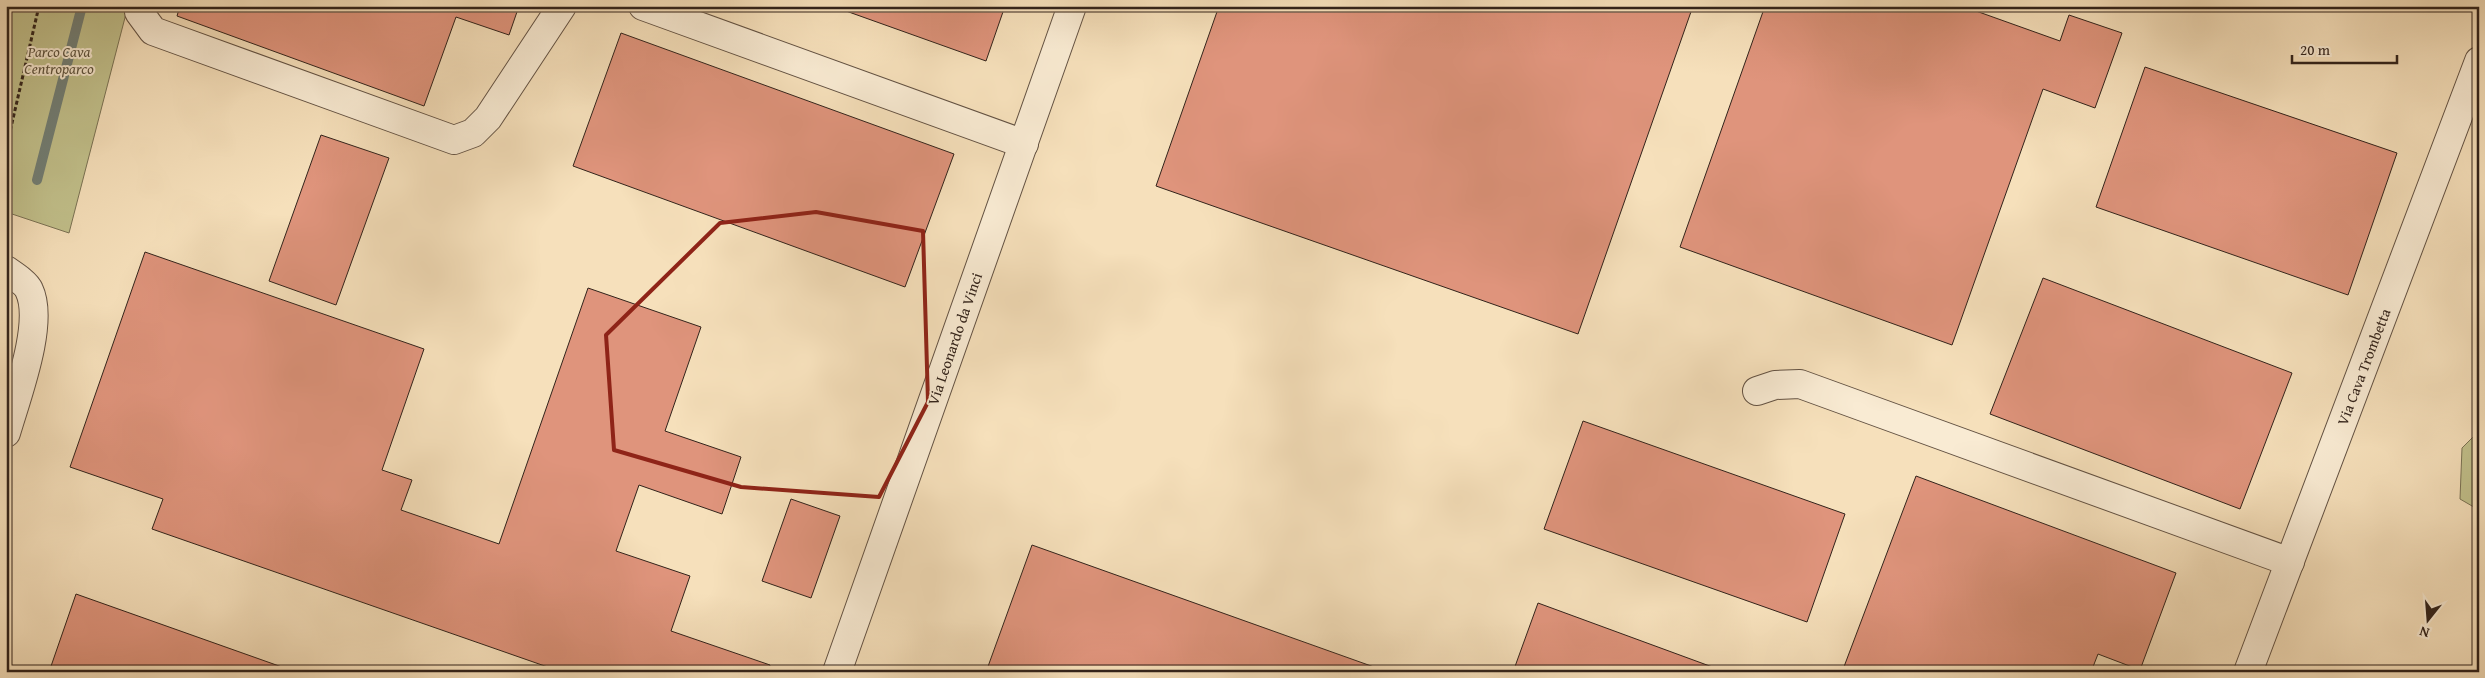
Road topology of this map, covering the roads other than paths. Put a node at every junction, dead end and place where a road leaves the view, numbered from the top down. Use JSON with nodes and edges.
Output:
{"nodes":[{"id":1,"x":141,"y":6,"type":"edge"},
{"id":2,"x":562,"y":6,"type":"edge"},
{"id":3,"x":643,"y":6,"type":"edge"},
{"id":4,"x":1072,"y":6,"type":"edge"},
{"id":5,"x":2479,"y":61,"type":"edge"},
{"id":6,"x":1024,"y":144,"type":"junction"},
{"id":7,"x":6,"y":270,"type":"edge"},
{"id":8,"x":1757,"y":391,"type":"dead end"},
{"id":9,"x":6,"y":433,"type":"edge"},
{"id":10,"x":2290,"y":562,"type":"junction"},
{"id":11,"x":837,"y":672,"type":"edge"},
{"id":12,"x":2248,"y":672,"type":"edge"}],
"edges":[{"from":1,"to":2,"type":"street"},
{"from":3,"to":6,"type":"street"},
{"from":4,"to":6,"type":"street","name":"Via Leonardo da Vinci"},
{"from":5,"to":10,"type":"street","name":"Via Cava Trombetta"},
{"from":6,"to":11,"type":"street","name":"Via Leonardo da Vinci"},
{"from":7,"to":9,"type":"street"},
{"from":8,"to":10,"type":"street"},
{"from":10,"to":12,"type":"street","name":"Via Cava Trombetta"}]}
